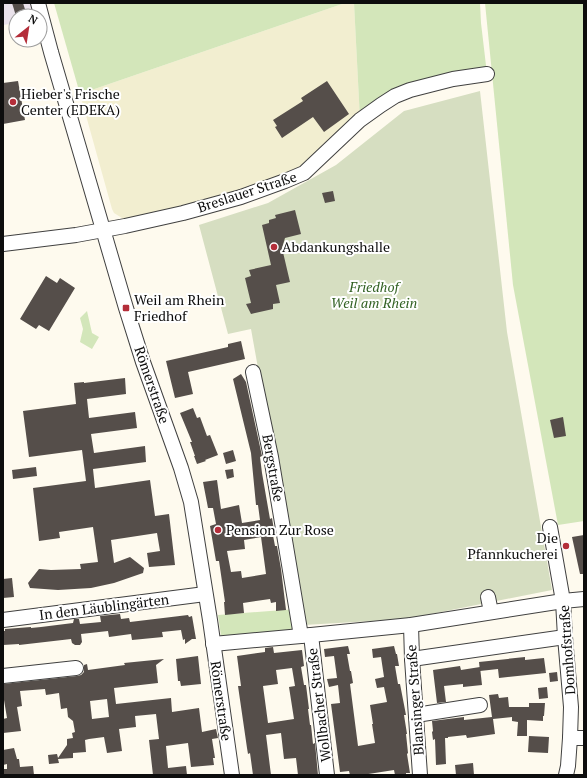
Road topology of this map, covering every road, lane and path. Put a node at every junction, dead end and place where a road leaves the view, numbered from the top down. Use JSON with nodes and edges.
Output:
{"nodes":[{"id":1,"x":38,"y":3,"type":"edge"},
{"id":2,"x":487,"y":74,"type":"dead end"},
{"id":3,"x":103,"y":230,"type":"junction"},
{"id":4,"x":3,"y":244,"type":"edge"},
{"id":5,"x":253,"y":372,"type":"dead end"},
{"id":6,"x":550,"y":527,"type":"dead end"},
{"id":7,"x":205,"y":594,"type":"junction"},
{"id":8,"x":488,"y":597,"type":"dead end"},
{"id":9,"x":584,"y":599,"type":"edge"},
{"id":10,"x":563,"y":601,"type":"junction"},
{"id":11,"x":492,"y":612,"type":"junction"},
{"id":12,"x":3,"y":620,"type":"edge"},
{"id":13,"x":410,"y":625,"type":"junction"},
{"id":14,"x":306,"y":636,"type":"junction"},
{"id":15,"x":565,"y":637,"type":"junction"},
{"id":16,"x":213,"y":644,"type":"junction"},
{"id":17,"x":412,"y":659,"type":"junction"},
{"id":18,"x":76,"y":668,"type":"dead end"},
{"id":19,"x":3,"y":676,"type":"edge"},
{"id":20,"x":480,"y":705,"type":"dead end"},
{"id":21,"x":416,"y":714,"type":"junction"},
{"id":22,"x":570,"y":738,"type":"junction"},
{"id":23,"x":584,"y":738,"type":"edge"},
{"id":24,"x":232,"y":775,"type":"edge"},
{"id":25,"x":327,"y":775,"type":"edge"},
{"id":26,"x":420,"y":775,"type":"edge"},
{"id":27,"x":566,"y":775,"type":"edge"}],
"edges":[{"from":1,"to":3,"type":"street","name":"Römerstraße"},
{"from":2,"to":3,"type":"street","name":"Breslauer Straße"},
{"from":3,"to":4,"type":"street","name":"Breslauer Straße"},
{"from":3,"to":7,"type":"street","name":"Römerstraße"},
{"from":5,"to":14,"type":"street","name":"Bergstraße"},
{"from":6,"to":10,"type":"street","name":"Domhofstraße"},
{"from":7,"to":12,"type":"street","name":"In den Läublingärten"},
{"from":7,"to":16,"type":"street","name":"Römerstraße"},
{"from":8,"to":11,"type":"street"},
{"from":9,"to":10,"type":"street"},
{"from":10,"to":11,"type":"street"},
{"from":10,"to":15,"type":"street","name":"Domhofstraße"},
{"from":11,"to":13,"type":"street"},
{"from":13,"to":14,"type":"street"},
{"from":13,"to":17,"type":"street","name":"Blansinger Straße"},
{"from":14,"to":16,"type":"street"},
{"from":14,"to":25,"type":"street","name":"Wollbacher Straße"},
{"from":15,"to":17,"type":"street"},
{"from":15,"to":22,"type":"street","name":"Domhofstraße"},
{"from":16,"to":24,"type":"street","name":"Römerstraße"},
{"from":17,"to":21,"type":"street","name":"Blansinger Straße"},
{"from":18,"to":19,"type":"street"},
{"from":20,"to":21,"type":"street"},
{"from":21,"to":26,"type":"street","name":"Blansinger Straße"},
{"from":22,"to":23,"type":"street"},
{"from":22,"to":27,"type":"street","name":"Domhofstraße"}]}
